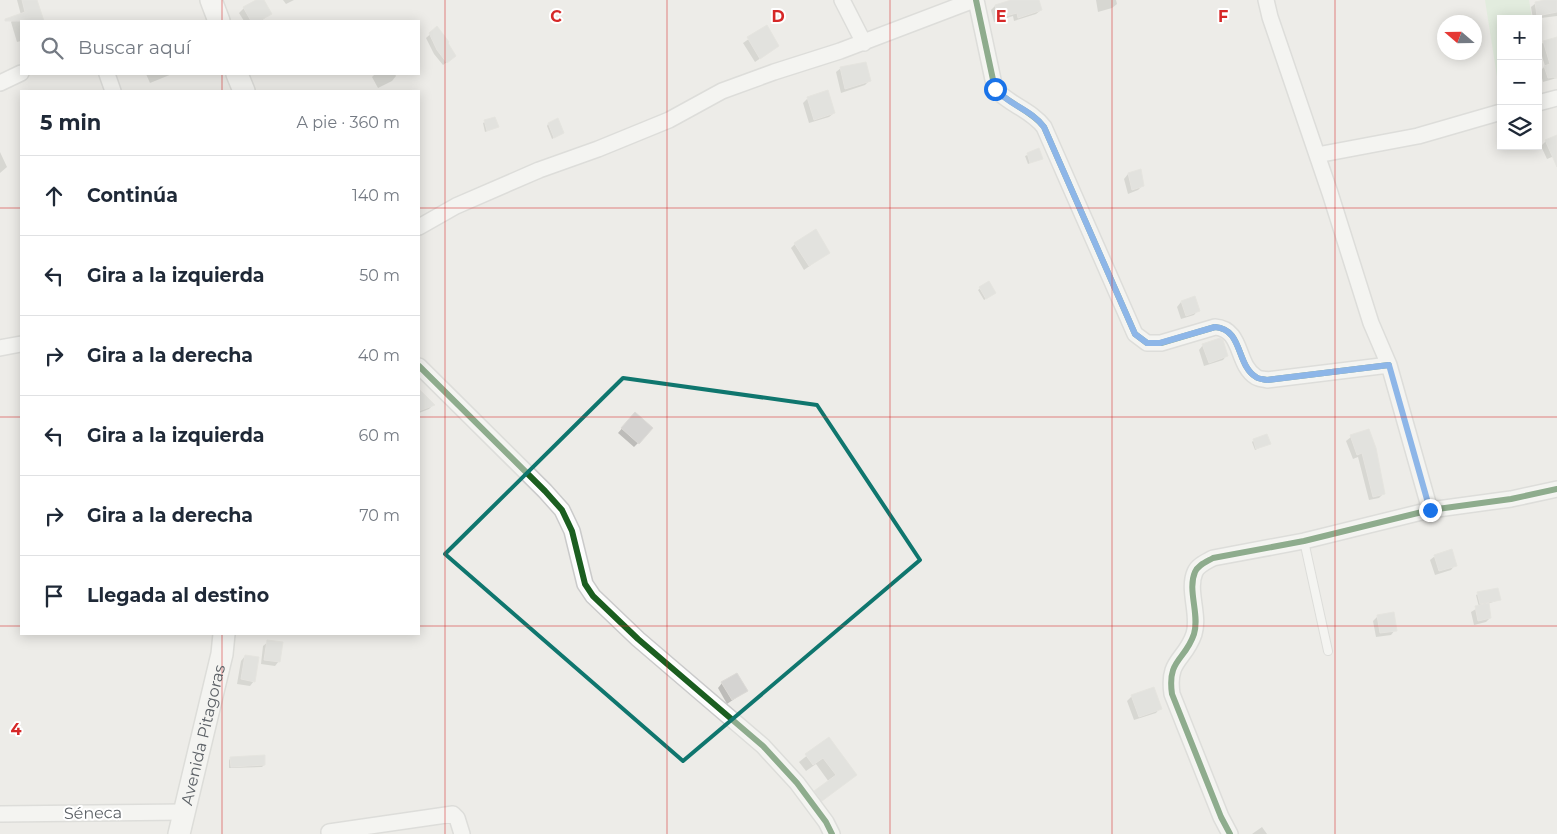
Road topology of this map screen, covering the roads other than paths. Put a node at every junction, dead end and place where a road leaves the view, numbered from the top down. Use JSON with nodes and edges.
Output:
{"nodes":[{"id":1,"x":211,"y":0,"type":"edge"},
{"id":2,"x":842,"y":0,"type":"edge"},
{"id":3,"x":975,"y":0,"type":"edge"},
{"id":4,"x":1266,"y":0,"type":"edge"},
{"id":5,"x":219,"y":20,"type":"edge"},
{"id":6,"x":864,"y":42,"type":"junction"},
{"id":7,"x":20,"y":73,"type":"edge"},
{"id":8,"x":108,"y":75,"type":"edge"},
{"id":9,"x":238,"y":75,"type":"edge"},
{"id":10,"x":0,"y":83,"type":"edge"},
{"id":11,"x":113,"y":90,"type":"edge"},
{"id":12,"x":244,"y":90,"type":"edge"},
{"id":13,"x":1557,"y":98,"type":"edge"},
{"id":14,"x":1542,"y":101,"type":"edge"},
{"id":15,"x":1497,"y":113,"type":"edge"},
{"id":16,"x":1317,"y":155,"type":"junction"},
{"id":17,"x":420,"y":226,"type":"edge"},
{"id":18,"x":20,"y":344,"type":"edge"},
{"id":19,"x":0,"y":348,"type":"edge"},
{"id":20,"x":1389,"y":365,"type":"junction"},
{"id":21,"x":420,"y":367,"type":"edge"},
{"id":22,"x":1557,"y":489,"type":"edge"},
{"id":23,"x":1430,"y":510,"type":"junction"},
{"id":24,"x":1304,"y":541,"type":"junction"},
{"id":25,"x":224,"y":635,"type":"edge"},
{"id":26,"x":1328,"y":651,"type":"dead end"},
{"id":27,"x":185,"y":812,"type":"junction"},
{"id":28,"x":0,"y":814,"type":"edge"},
{"id":29,"x":329,"y":832,"type":"dead end"},
{"id":30,"x":179,"y":834,"type":"edge"},
{"id":31,"x":462,"y":834,"type":"edge"},
{"id":32,"x":832,"y":834,"type":"edge"},
{"id":33,"x":1230,"y":834,"type":"edge"}],
"edges":[{"from":1,"to":5,"type":"main road"},
{"from":2,"to":6,"type":"street"},
{"from":3,"to":6,"type":"street"},
{"from":3,"to":20,"type":"street"},
{"from":4,"to":16,"type":"street"},
{"from":6,"to":17,"type":"street"},
{"from":7,"to":10,"type":"street"},
{"from":8,"to":11,"type":"street"},
{"from":9,"to":12,"type":"main road"},
{"from":13,"to":14,"type":"street"},
{"from":15,"to":16,"type":"street"},
{"from":16,"to":20,"type":"street"},
{"from":18,"to":19,"type":"street"},
{"from":20,"to":23,"type":"street"},
{"from":21,"to":32,"type":"street"},
{"from":22,"to":23,"type":"street"},
{"from":23,"to":24,"type":"street"},
{"from":24,"to":26,"type":"lane"},
{"from":24,"to":33,"type":"street"},
{"from":25,"to":27,"type":"main road","name":"Avenida Pitagoras"},
{"from":27,"to":28,"type":"street","name":"Séneca"},
{"from":27,"to":30,"type":"main road","name":"Avenida Pitagoras"},
{"from":29,"to":31,"type":"street"}]}
